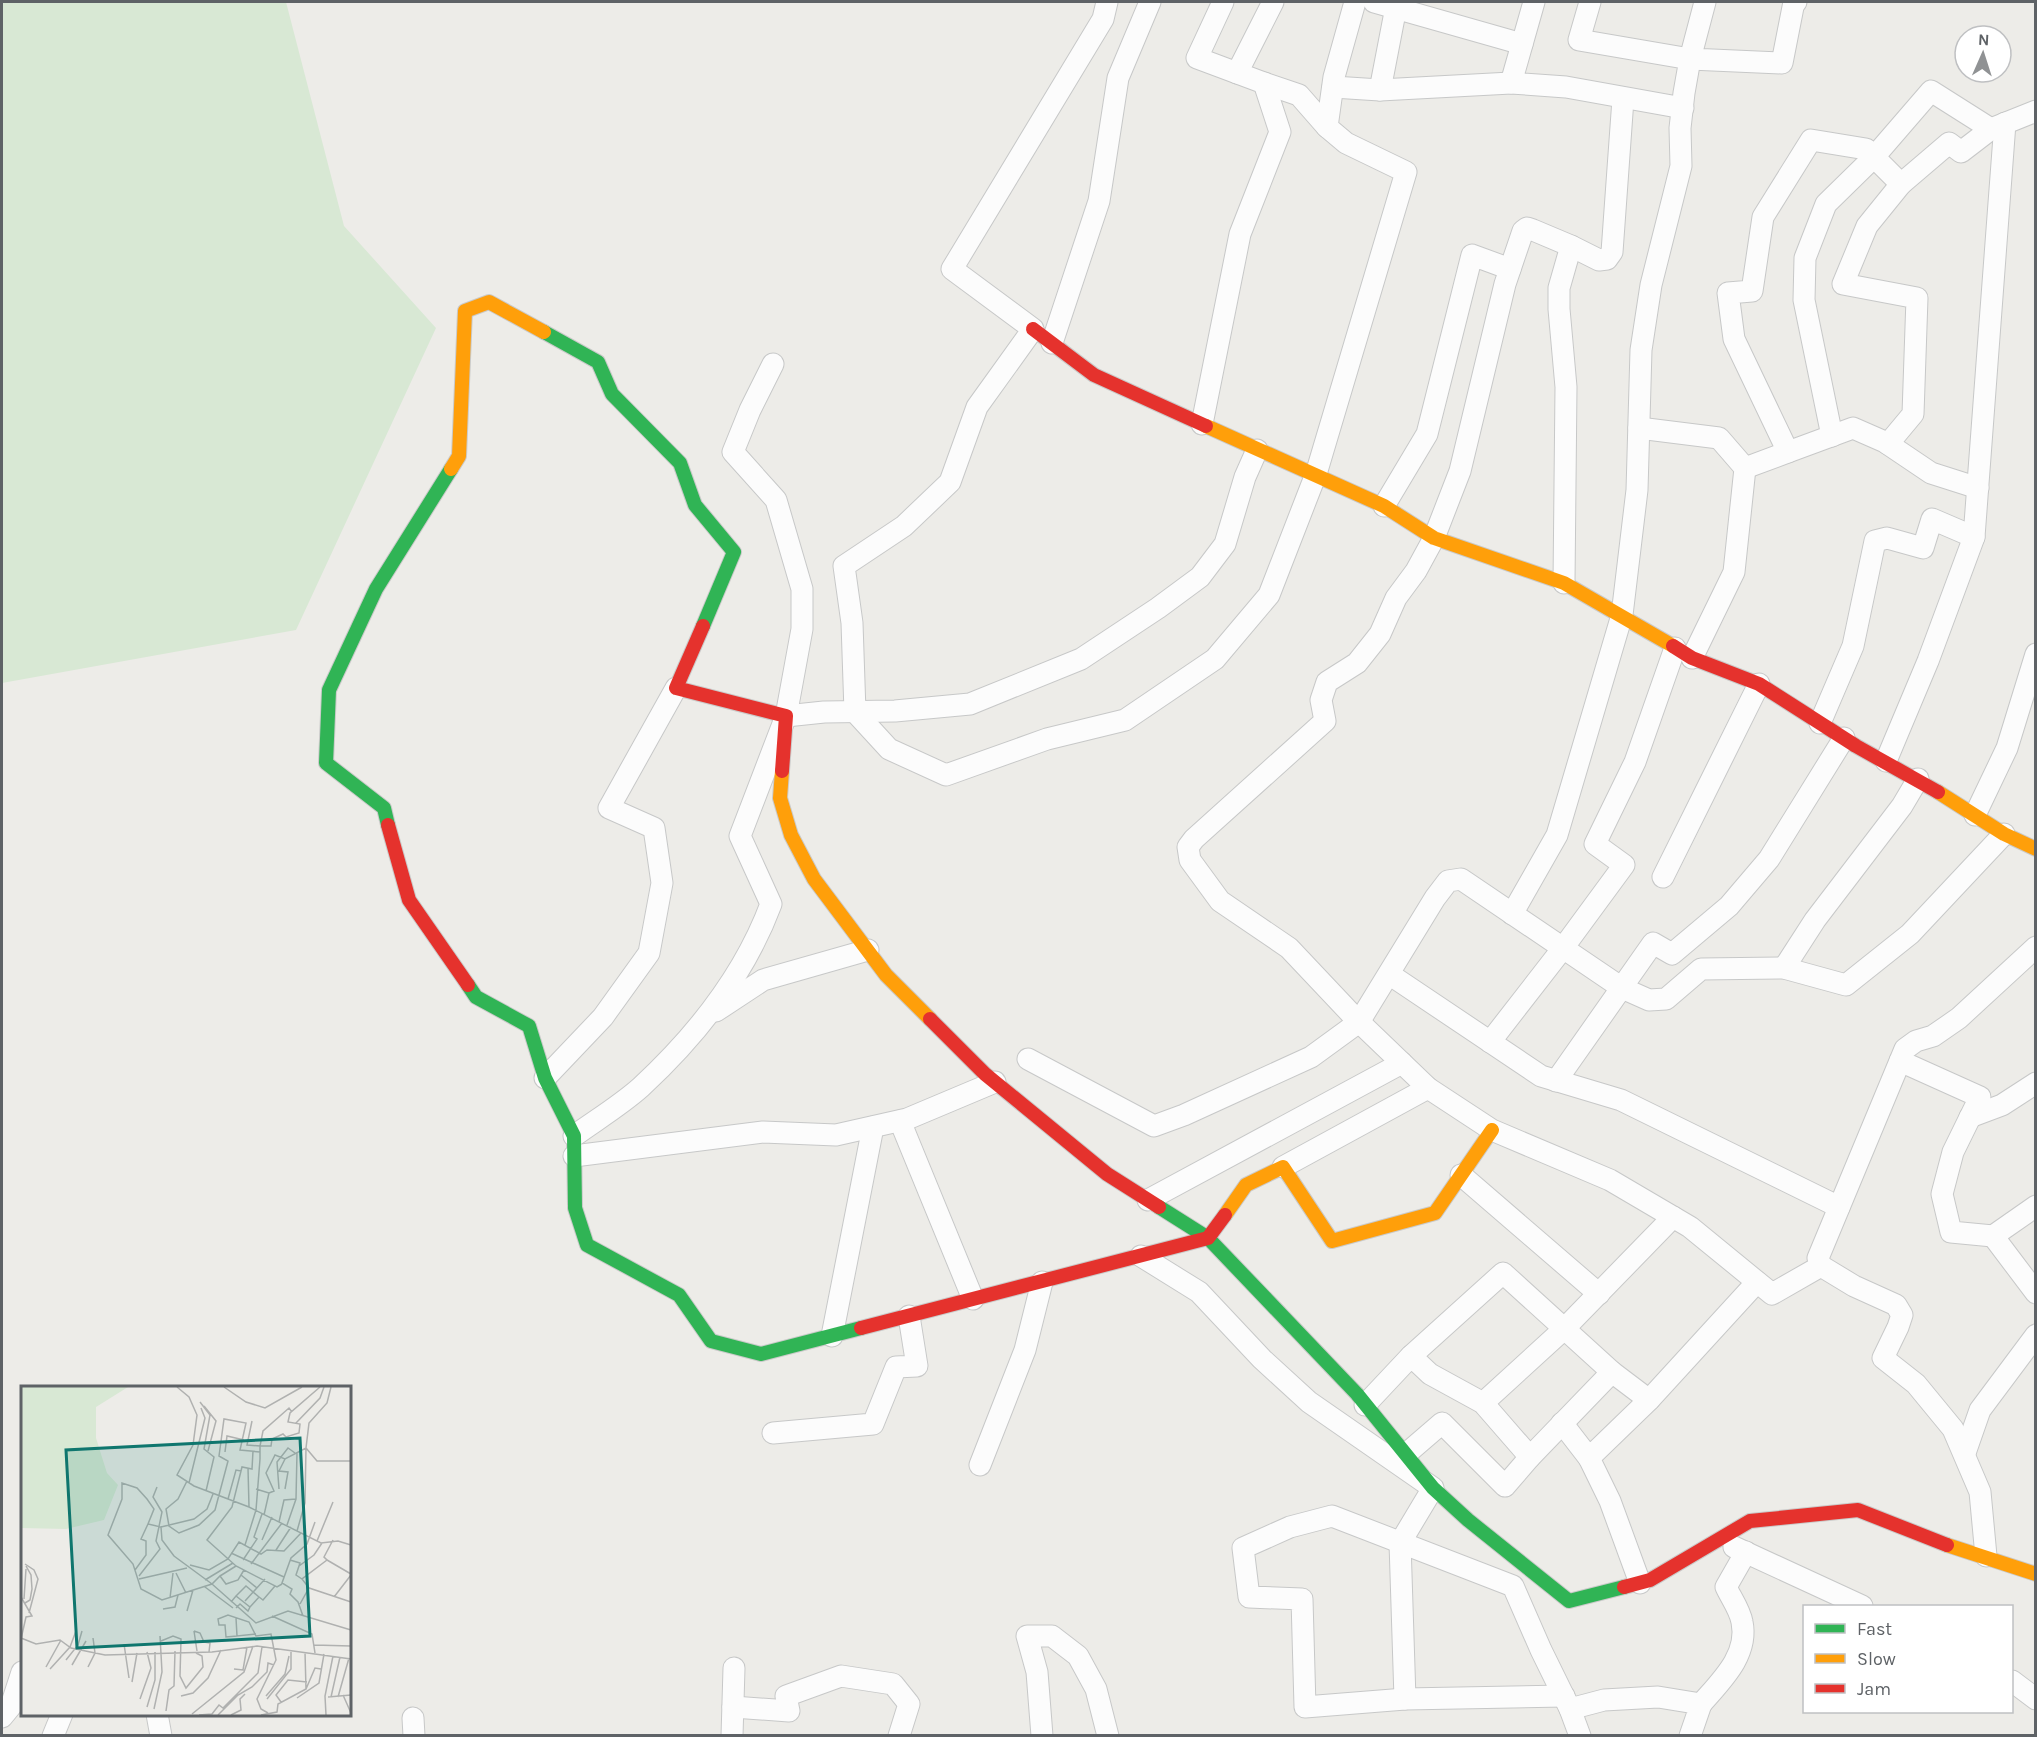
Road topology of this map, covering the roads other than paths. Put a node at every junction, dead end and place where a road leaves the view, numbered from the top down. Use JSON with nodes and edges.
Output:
{"nodes":[{"id":1,"x":1107,"y":2,"type":"edge"},
{"id":2,"x":1150,"y":2,"type":"edge"},
{"id":3,"x":1223,"y":2,"type":"edge"},
{"id":4,"x":1273,"y":2,"type":"edge"},
{"id":5,"x":1355,"y":2,"type":"edge"},
{"id":6,"x":1374,"y":2,"type":"edge"},
{"id":7,"x":1534,"y":2,"type":"edge"},
{"id":8,"x":1590,"y":2,"type":"edge"},
{"id":9,"x":1705,"y":2,"type":"edge"},
{"id":10,"x":1796,"y":2,"type":"edge"},
{"id":11,"x":1396,"y":5,"type":"edge"},
{"id":12,"x":1522,"y":44,"type":"junction"},
{"id":13,"x":1690,"y":59,"type":"junction"},
{"id":14,"x":1237,"y":73,"type":"junction"},
{"id":15,"x":1264,"y":83,"type":"junction"},
{"id":16,"x":1511,"y":83,"type":"junction"},
{"id":17,"x":1333,"y":87,"type":"junction"},
{"id":18,"x":1380,"y":90,"type":"junction"},
{"id":19,"x":1623,"y":99,"type":"junction"},
{"id":20,"x":1683,"y":108,"type":"junction"},
{"id":21,"x":2036,"y":111,"type":"edge"},
{"id":22,"x":1998,"y":126,"type":"junction"},
{"id":23,"x":1327,"y":127,"type":"junction"},
{"id":24,"x":1874,"y":157,"type":"junction"},
{"id":25,"x":1901,"y":184,"type":"junction"},
{"id":26,"x":1571,"y":246,"type":"junction"},
{"id":27,"x":1510,"y":269,"type":"junction"},
{"id":28,"x":1034,"y":329,"type":"junction"},
{"id":29,"x":1052,"y":343,"type":"junction"},
{"id":30,"x":773,"y":364,"type":"dead end"},
{"id":31,"x":1202,"y":424,"type":"junction"},
{"id":32,"x":1639,"y":428,"type":"junction"},
{"id":33,"x":1832,"y":436,"type":"junction"},
{"id":34,"x":1888,"y":444,"type":"junction"},
{"id":35,"x":1257,"y":450,"type":"junction"},
{"id":36,"x":1788,"y":453,"type":"junction"},
{"id":37,"x":1745,"y":468,"type":"junction"},
{"id":38,"x":1316,"y":474,"type":"junction"},
{"id":39,"x":1978,"y":488,"type":"junction"},
{"id":40,"x":1384,"y":506,"type":"junction"},
{"id":41,"x":1974,"y":537,"type":"junction"},
{"id":42,"x":1434,"y":538,"type":"junction"},
{"id":43,"x":1564,"y":583,"type":"junction"},
{"id":44,"x":1623,"y":615,"type":"junction"},
{"id":45,"x":1684,"y":653,"type":"junction"},
{"id":46,"x":2036,"y":654,"type":"edge"},
{"id":47,"x":1760,"y":684,"type":"junction"},
{"id":48,"x":676,"y":687,"type":"junction"},
{"id":49,"x":855,"y":712,"type":"junction"},
{"id":50,"x":786,"y":716,"type":"junction"},
{"id":51,"x":1820,"y":723,"type":"junction"},
{"id":52,"x":1844,"y":738,"type":"junction"},
{"id":53,"x":1886,"y":761,"type":"junction"},
{"id":54,"x":1918,"y":779,"type":"junction"},
{"id":55,"x":1975,"y":815,"type":"junction"},
{"id":56,"x":2004,"y":834,"type":"junction"},
{"id":57,"x":2036,"y":849,"type":"edge"},
{"id":58,"x":1663,"y":877,"type":"dead end"},
{"id":59,"x":1512,"y":914,"type":"junction"},
{"id":60,"x":2036,"y":947,"type":"edge"},
{"id":61,"x":1563,"y":948,"type":"junction"},
{"id":62,"x":868,"y":950,"type":"junction"},
{"id":63,"x":1784,"y":968,"type":"junction"},
{"id":64,"x":1389,"y":974,"type":"junction"},
{"id":65,"x":1622,"y":988,"type":"junction"},
{"id":66,"x":710,"y":1014,"type":"junction"},
{"id":67,"x":1359,"y":1022,"type":"junction"},
{"id":68,"x":1490,"y":1042,"type":"junction"},
{"id":69,"x":1028,"y":1059,"type":"dead end"},
{"id":70,"x":1900,"y":1061,"type":"junction"},
{"id":71,"x":1402,"y":1063,"type":"junction"},
{"id":72,"x":545,"y":1078,"type":"junction"},
{"id":73,"x":1556,"y":1081,"type":"junction"},
{"id":74,"x":994,"y":1082,"type":"junction"},
{"id":75,"x":2036,"y":1083,"type":"edge"},
{"id":76,"x":1428,"y":1088,"type":"junction"},
{"id":77,"x":1970,"y":1117,"type":"junction"},
{"id":78,"x":900,"y":1121,"type":"junction"},
{"id":79,"x":873,"y":1127,"type":"junction"},
{"id":80,"x":1492,"y":1130,"type":"junction"},
{"id":81,"x":574,"y":1146,"type":"junction"},
{"id":82,"x":1283,"y":1167,"type":"junction"},
{"id":83,"x":1461,"y":1174,"type":"junction"},
{"id":84,"x":1148,"y":1200,"type":"junction"},
{"id":85,"x":2036,"y":1206,"type":"edge"},
{"id":86,"x":1839,"y":1207,"type":"junction"},
{"id":87,"x":1673,"y":1217,"type":"junction"},
{"id":88,"x":1993,"y":1236,"type":"junction"},
{"id":89,"x":1208,"y":1238,"type":"junction"},
{"id":90,"x":1141,"y":1256,"type":"junction"},
{"id":91,"x":1821,"y":1266,"type":"junction"},
{"id":92,"x":1042,"y":1281,"type":"junction"},
{"id":93,"x":1757,"y":1282,"type":"junction"},
{"id":94,"x":2036,"y":1293,"type":"edge"},
{"id":95,"x":1599,"y":1294,"type":"junction"},
{"id":96,"x":973,"y":1299,"type":"junction"},
{"id":97,"x":909,"y":1316,"type":"junction"},
{"id":98,"x":1564,"y":1329,"type":"junction"},
{"id":99,"x":2036,"y":1335,"type":"edge"},
{"id":100,"x":832,"y":1336,"type":"junction"},
{"id":101,"x":1411,"y":1356,"type":"junction"},
{"id":102,"x":1612,"y":1371,"type":"junction"},
{"id":103,"x":1649,"y":1400,"type":"junction"},
{"id":104,"x":1483,"y":1403,"type":"junction"},
{"id":105,"x":1365,"y":1405,"type":"junction"},
{"id":106,"x":1562,"y":1423,"type":"junction"},
{"id":107,"x":772,"y":1433,"type":"dead end"},
{"id":108,"x":1965,"y":1453,"type":"junction"},
{"id":109,"x":1406,"y":1454,"type":"junction"},
{"id":110,"x":1530,"y":1457,"type":"junction"},
{"id":111,"x":1589,"y":1458,"type":"junction"},
{"id":112,"x":980,"y":1465,"type":"dead end"},
{"id":113,"x":1433,"y":1488,"type":"junction"},
{"id":114,"x":1716,"y":1541,"type":"junction"},
{"id":115,"x":1400,"y":1543,"type":"junction"},
{"id":116,"x":1746,"y":1552,"type":"junction"},
{"id":117,"x":1986,"y":1556,"type":"junction"},
{"id":118,"x":2036,"y":1574,"type":"edge"},
{"id":119,"x":1640,"y":1583,"type":"junction"},
{"id":120,"x":1860,"y":1605,"type":"edge"},
{"id":121,"x":734,"y":1668,"type":"dead end"},
{"id":122,"x":21,"y":1675,"type":"edge"},
{"id":123,"x":2013,"y":1682,"type":"edge"},
{"id":124,"x":2036,"y":1699,"type":"edge"},
{"id":125,"x":1405,"y":1700,"type":"junction"},
{"id":126,"x":1567,"y":1702,"type":"junction"},
{"id":127,"x":1701,"y":1704,"type":"junction"},
{"id":128,"x":733,"y":1707,"type":"junction"},
{"id":129,"x":61,"y":1716,"type":"edge"},
{"id":130,"x":157,"y":1716,"type":"edge"},
{"id":131,"x":2,"y":1718,"type":"edge"},
{"id":132,"x":53,"y":1736,"type":"edge"},
{"id":133,"x":161,"y":1736,"type":"edge"},
{"id":134,"x":732,"y":1736,"type":"edge"},
{"id":135,"x":899,"y":1736,"type":"edge"},
{"id":136,"x":1042,"y":1736,"type":"edge"},
{"id":137,"x":1108,"y":1736,"type":"edge"},
{"id":138,"x":1580,"y":1736,"type":"edge"},
{"id":139,"x":1690,"y":1736,"type":"edge"}],
"edges":[{"from":1,"to":28,"type":"street"},
{"from":2,"to":29,"type":"street"},
{"from":3,"to":14,"type":"street"},
{"from":4,"to":14,"type":"street"},
{"from":5,"to":17,"type":"street"},
{"from":6,"to":11,"type":"street"},
{"from":7,"to":12,"type":"street"},
{"from":8,"to":13,"type":"street"},
{"from":9,"to":13,"type":"street"},
{"from":10,"to":13,"type":"street"},
{"from":11,"to":12,"type":"street"},
{"from":11,"to":18,"type":"street"},
{"from":12,"to":16,"type":"street"},
{"from":13,"to":20,"type":"street"},
{"from":14,"to":15,"type":"street"},
{"from":15,"to":23,"type":"street"},
{"from":15,"to":31,"type":"street"},
{"from":16,"to":18,"type":"street"},
{"from":16,"to":19,"type":"street"},
{"from":17,"to":18,"type":"street"},
{"from":17,"to":23,"type":"street"},
{"from":19,"to":20,"type":"street"},
{"from":19,"to":26,"type":"street"},
{"from":20,"to":32,"type":"street"},
{"from":21,"to":22,"type":"street"},
{"from":22,"to":24,"type":"street"},
{"from":22,"to":25,"type":"street"},
{"from":22,"to":39,"type":"street"},
{"from":23,"to":38,"type":"street"},
{"from":24,"to":25,"type":"street"},
{"from":24,"to":33,"type":"street"},
{"from":24,"to":36,"type":"street"},
{"from":25,"to":34,"type":"street"},
{"from":26,"to":27,"type":"street"},
{"from":26,"to":43,"type":"street"},
{"from":27,"to":40,"type":"street"},
{"from":27,"to":42,"type":"street"},
{"from":28,"to":29,"type":"street"},
{"from":28,"to":49,"type":"street"},
{"from":29,"to":31,"type":"street"},
{"from":30,"to":50,"type":"street"},
{"from":31,"to":35,"type":"street"},
{"from":32,"to":37,"type":"street"},
{"from":32,"to":44,"type":"street"},
{"from":33,"to":34,"type":"street"},
{"from":33,"to":36,"type":"street"},
{"from":34,"to":39,"type":"street"},
{"from":35,"to":38,"type":"street"},
{"from":35,"to":49,"type":"street"},
{"from":36,"to":37,"type":"street"},
{"from":37,"to":45,"type":"street"},
{"from":38,"to":40,"type":"street"},
{"from":38,"to":49,"type":"street"},
{"from":39,"to":41,"type":"street"},
{"from":40,"to":42,"type":"street"},
{"from":41,"to":51,"type":"street"},
{"from":41,"to":53,"type":"street"},
{"from":42,"to":43,"type":"street"},
{"from":42,"to":67,"type":"street"},
{"from":43,"to":44,"type":"street"},
{"from":44,"to":45,"type":"street"},
{"from":44,"to":59,"type":"street"},
{"from":45,"to":47,"type":"street"},
{"from":45,"to":61,"type":"street"},
{"from":46,"to":55,"type":"street"},
{"from":47,"to":51,"type":"street"},
{"from":47,"to":58,"type":"street"},
{"from":48,"to":50,"type":"street"},
{"from":48,"to":72,"type":"street"},
{"from":48,"to":72,"type":"street"},
{"from":49,"to":50,"type":"street"},
{"from":50,"to":62,"type":"street"},
{"from":50,"to":66,"type":"street"},
{"from":51,"to":52,"type":"street"},
{"from":52,"to":53,"type":"street"},
{"from":52,"to":65,"type":"street"},
{"from":53,"to":54,"type":"street"},
{"from":54,"to":55,"type":"street"},
{"from":54,"to":63,"type":"street"},
{"from":55,"to":56,"type":"street"},
{"from":56,"to":57,"type":"street"},
{"from":56,"to":63,"type":"street"},
{"from":59,"to":61,"type":"street"},
{"from":59,"to":64,"type":"street"},
{"from":60,"to":70,"type":"street"},
{"from":61,"to":65,"type":"street"},
{"from":61,"to":68,"type":"street"},
{"from":62,"to":66,"type":"street"},
{"from":62,"to":74,"type":"street"},
{"from":63,"to":65,"type":"street"},
{"from":64,"to":67,"type":"street"},
{"from":64,"to":68,"type":"street"},
{"from":65,"to":73,"type":"street"},
{"from":66,"to":81,"type":"street"},
{"from":67,"to":69,"type":"street"},
{"from":67,"to":71,"type":"street"},
{"from":68,"to":73,"type":"street"},
{"from":70,"to":77,"type":"street"},
{"from":70,"to":86,"type":"street"},
{"from":71,"to":76,"type":"street"},
{"from":71,"to":84,"type":"street"},
{"from":72,"to":81,"type":"street"},
{"from":73,"to":86,"type":"street"},
{"from":74,"to":78,"type":"street"},
{"from":74,"to":84,"type":"street"},
{"from":75,"to":77,"type":"street"},
{"from":76,"to":80,"type":"street"},
{"from":76,"to":82,"type":"street"},
{"from":77,"to":88,"type":"street"},
{"from":78,"to":79,"type":"street"},
{"from":78,"to":96,"type":"street"},
{"from":79,"to":81,"type":"street"},
{"from":79,"to":100,"type":"street"},
{"from":80,"to":83,"type":"street"},
{"from":80,"to":87,"type":"street"},
{"from":81,"to":100,"type":"street"},
{"from":82,"to":83,"type":"street"},
{"from":82,"to":89,"type":"street"},
{"from":83,"to":95,"type":"street"},
{"from":84,"to":89,"type":"street"},
{"from":85,"to":88,"type":"street"},
{"from":86,"to":91,"type":"street"},
{"from":87,"to":93,"type":"street"},
{"from":87,"to":95,"type":"street"},
{"from":88,"to":94,"type":"street"},
{"from":89,"to":90,"type":"street"},
{"from":89,"to":105,"type":"street"},
{"from":90,"to":92,"type":"street"},
{"from":90,"to":113,"type":"street"},
{"from":91,"to":93,"type":"street"},
{"from":91,"to":108,"type":"street"},
{"from":92,"to":96,"type":"street"},
{"from":92,"to":112,"type":"street"},
{"from":93,"to":103,"type":"street"},
{"from":95,"to":98,"type":"street"},
{"from":96,"to":97,"type":"street"},
{"from":97,"to":100,"type":"street"},
{"from":97,"to":107,"type":"street"},
{"from":98,"to":101,"type":"street"},
{"from":98,"to":102,"type":"street"},
{"from":98,"to":104,"type":"street"},
{"from":99,"to":108,"type":"street"},
{"from":101,"to":104,"type":"street"},
{"from":101,"to":105,"type":"street"},
{"from":102,"to":103,"type":"street"},
{"from":102,"to":106,"type":"street"},
{"from":103,"to":111,"type":"street"},
{"from":104,"to":110,"type":"street"},
{"from":105,"to":109,"type":"street"},
{"from":106,"to":110,"type":"street"},
{"from":106,"to":111,"type":"street"},
{"from":108,"to":117,"type":"street"},
{"from":109,"to":110,"type":"street"},
{"from":109,"to":113,"type":"street"},
{"from":111,"to":119,"type":"street"},
{"from":113,"to":115,"type":"street"},
{"from":113,"to":119,"type":"street"},
{"from":114,"to":116,"type":"street"},
{"from":114,"to":117,"type":"street"},
{"from":114,"to":119,"type":"street"},
{"from":115,"to":125,"type":"street"},
{"from":115,"to":125,"type":"street"},
{"from":115,"to":126,"type":"street"},
{"from":116,"to":120,"type":"street"},
{"from":116,"to":127,"type":"street"},
{"from":117,"to":118,"type":"street"},
{"from":121,"to":128,"type":"street"},
{"from":122,"to":131,"type":"street"},
{"from":123,"to":124,"type":"street"},
{"from":125,"to":126,"type":"street"},
{"from":126,"to":127,"type":"street"},
{"from":126,"to":138,"type":"street"},
{"from":127,"to":139,"type":"street"},
{"from":128,"to":134,"type":"street"},
{"from":128,"to":135,"type":"street"},
{"from":129,"to":132,"type":"street"},
{"from":130,"to":133,"type":"street"},
{"from":136,"to":137,"type":"street"}]}
